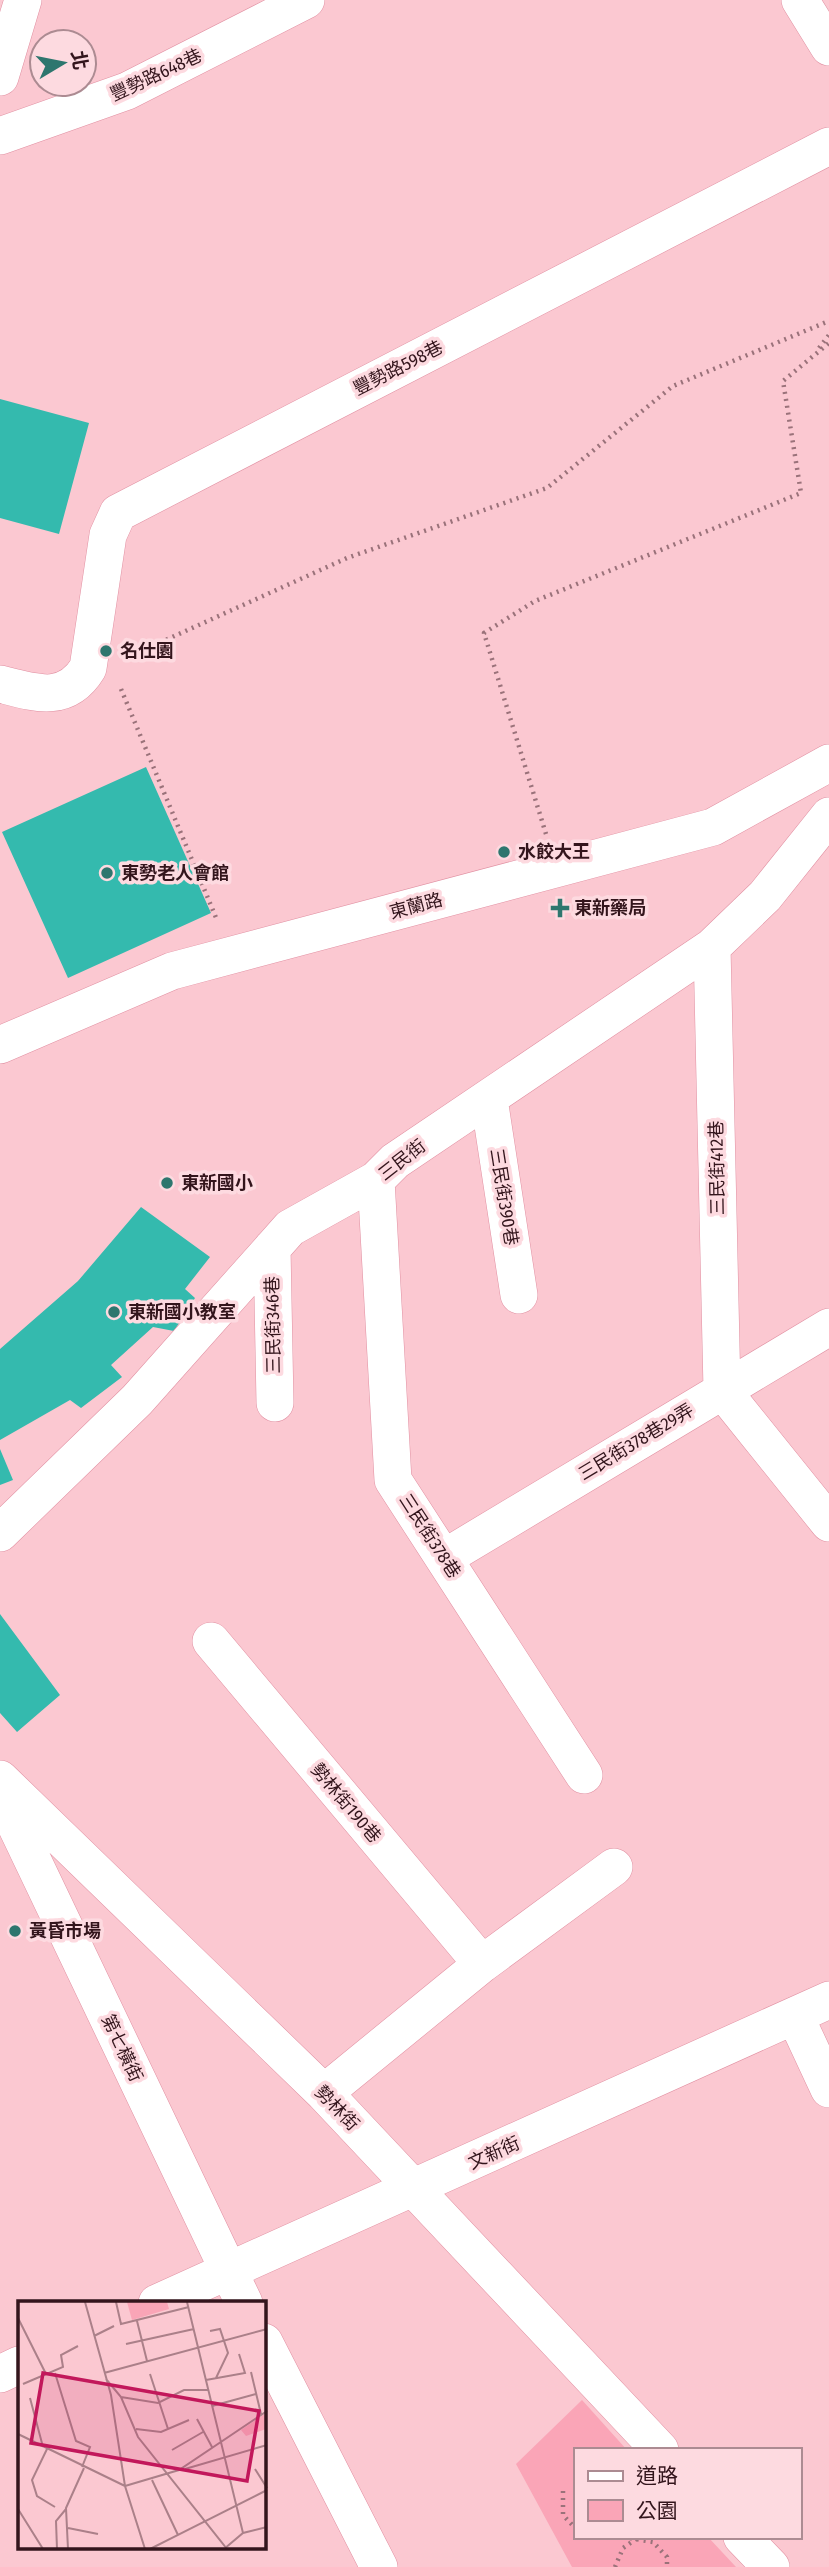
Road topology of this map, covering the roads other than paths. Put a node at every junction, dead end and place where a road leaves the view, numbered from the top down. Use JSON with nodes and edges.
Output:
{"nodes":[{"id":1,"x":23,"y":0,"type":"edge"},
{"id":2,"x":306,"y":0,"type":"edge"},
{"id":3,"x":800,"y":0,"type":"edge"},
{"id":4,"x":826,"y":38,"type":"edge"},
{"id":5,"x":0,"y":77,"type":"edge"},
{"id":6,"x":0,"y":136,"type":"edge"},
{"id":7,"x":829,"y":146,"type":"edge"},
{"id":8,"x":0,"y":684,"type":"edge"},
{"id":9,"x":829,"y":763,"type":"edge"},
{"id":10,"x":829,"y":816,"type":"edge"},
{"id":11,"x":712,"y":947,"type":"junction"},
{"id":12,"x":0,"y":1045,"type":"edge"},
{"id":13,"x":488,"y":1099,"type":"junction"},
{"id":14,"x":376,"y":1180,"type":"junction"},
{"id":15,"x":272,"y":1248,"type":"junction"},
{"id":16,"x":519,"y":1295,"type":"dead end"},
{"id":17,"x":829,"y":1327,"type":"edge"},
{"id":18,"x":722,"y":1390,"type":"junction"},
{"id":19,"x":275,"y":1403,"type":"dead end"},
{"id":20,"x":829,"y":1524,"type":"edge"},
{"id":21,"x":0,"y":1533,"type":"edge"},
{"id":22,"x":444,"y":1558,"type":"junction"},
{"id":23,"x":211,"y":1641,"type":"dead end"},
{"id":24,"x":584,"y":1775,"type":"dead end"},
{"id":25,"x":0,"y":1779,"type":"edge"},
{"id":26,"x":0,"y":1792,"type":"edge"},
{"id":27,"x":614,"y":1867,"type":"dead end"},
{"id":28,"x":482,"y":1964,"type":"junction"},
{"id":29,"x":829,"y":2000,"type":"edge"},
{"id":30,"x":795,"y":2015,"type":"junction"},
{"id":31,"x":829,"y":2088,"type":"edge"},
{"id":32,"x":324,"y":2093,"type":"junction"},
{"id":33,"x":414,"y":2189,"type":"junction"},
{"id":34,"x":228,"y":2270,"type":"junction"},
{"id":35,"x":161,"y":2301,"type":"edge"},
{"id":36,"x":243,"y":2301,"type":"edge"},
{"id":37,"x":266,"y":2346,"type":"edge"},
{"id":38,"x":18,"y":2365,"type":"edge"},
{"id":39,"x":0,"y":2374,"type":"edge"},
{"id":40,"x":658,"y":2448,"type":"edge"},
{"id":41,"x":745,"y":2539,"type":"edge"},
{"id":42,"x":379,"y":2567,"type":"edge"},
{"id":43,"x":771,"y":2567,"type":"edge"}],
"edges":[{"from":1,"to":5,"type":"street"},
{"from":2,"to":6,"type":"street","name":"豐勢路648巷"},
{"from":3,"to":4,"type":"street"},
{"from":7,"to":8,"type":"street","name":"豐勢路598巷"},
{"from":9,"to":12,"type":"street","name":"東蘭路"},
{"from":10,"to":11,"type":"street","name":"三民街"},
{"from":11,"to":13,"type":"street","name":"三民街"},
{"from":11,"to":18,"type":"street","name":"三民街412巷"},
{"from":13,"to":14,"type":"street","name":"三民街"},
{"from":13,"to":16,"type":"street","name":"三民街390巷"},
{"from":14,"to":15,"type":"street","name":"三民街"},
{"from":14,"to":22,"type":"street","name":"三民街378巷"},
{"from":15,"to":19,"type":"street","name":"三民街346巷"},
{"from":15,"to":21,"type":"street","name":"三民街"},
{"from":17,"to":18,"type":"street","name":"三民街378巷29弄"},
{"from":18,"to":20,"type":"street"},
{"from":18,"to":22,"type":"street","name":"三民街378巷29弄"},
{"from":22,"to":24,"type":"street","name":"三民街378巷"},
{"from":23,"to":28,"type":"street","name":"勢林街190巷"},
{"from":25,"to":32,"type":"street","name":"勢林街"},
{"from":26,"to":34,"type":"street","name":"第七橫街"},
{"from":27,"to":28,"type":"street"},
{"from":28,"to":32,"type":"street"},
{"from":29,"to":30,"type":"street","name":"文新街"},
{"from":30,"to":31,"type":"street"},
{"from":30,"to":33,"type":"street","name":"文新街"},
{"from":32,"to":33,"type":"street","name":"勢林街"},
{"from":33,"to":34,"type":"street","name":"文新街"},
{"from":33,"to":40,"type":"street","name":"勢林街"},
{"from":34,"to":35,"type":"street","name":"文新街"},
{"from":34,"to":36,"type":"street","name":"第七橫街"},
{"from":37,"to":42,"type":"street"},
{"from":38,"to":39,"type":"street"},
{"from":41,"to":43,"type":"street"}]}
